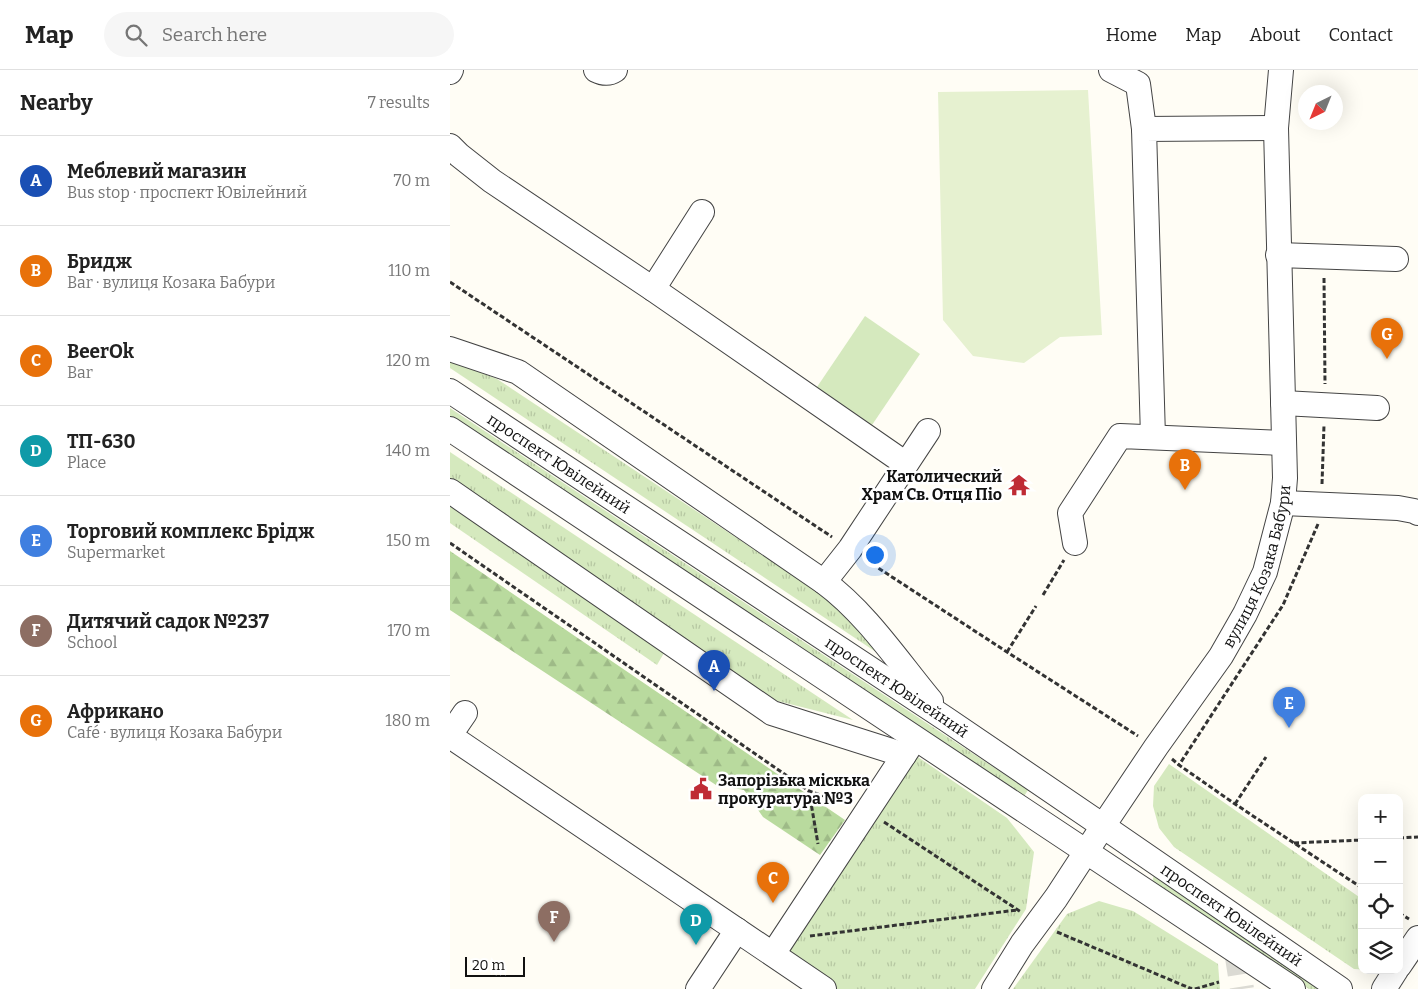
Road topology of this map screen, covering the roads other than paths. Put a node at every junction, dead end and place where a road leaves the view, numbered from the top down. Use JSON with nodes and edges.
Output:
{"nodes":[{"id":1,"x":596,"y":70,"type":"edge"},
{"id":2,"x":615,"y":70,"type":"edge"},
{"id":3,"x":1111,"y":70,"type":"edge"},
{"id":4,"x":1282,"y":70,"type":"edge"},
{"id":5,"x":1276,"y":128,"type":"junction"},
{"id":6,"x":1144,"y":129,"type":"junction"},
{"id":7,"x":450,"y":146,"type":"edge"},
{"id":8,"x":702,"y":212,"type":"dead end"},
{"id":9,"x":1278,"y":255,"type":"junction"},
{"id":10,"x":1396,"y":259,"type":"dead end"},
{"id":11,"x":653,"y":288,"type":"junction"},
{"id":12,"x":450,"y":349,"type":"edge"},
{"id":13,"x":450,"y":391,"type":"edge"},
{"id":14,"x":1283,"y":403,"type":"junction"},
{"id":15,"x":1378,"y":408,"type":"dead end"},
{"id":16,"x":450,"y":429,"type":"edge"},
{"id":17,"x":928,"y":431,"type":"dead end"},
{"id":18,"x":1152,"y":437,"type":"junction"},
{"id":19,"x":1284,"y":443,"type":"junction"},
{"id":20,"x":906,"y":464,"type":"junction"},
{"id":21,"x":450,"y":491,"type":"edge"},
{"id":22,"x":1283,"y":503,"type":"junction"},
{"id":23,"x":1417,"y":509,"type":"edge"},
{"id":24,"x":1075,"y":543,"type":"road end"},
{"id":25,"x":824,"y":582,"type":"junction"},
{"id":26,"x":465,"y":713,"type":"dead end"},
{"id":27,"x":946,"y":720,"type":"junction"},
{"id":28,"x":450,"y":736,"type":"edge"},
{"id":29,"x":910,"y":746,"type":"junction"},
{"id":30,"x":1103,"y":826,"type":"junction"},
{"id":31,"x":1086,"y":852,"type":"junction"},
{"id":32,"x":737,"y":930,"type":"junction"},
{"id":33,"x":1418,"y":938,"type":"edge"},
{"id":34,"x":778,"y":947,"type":"junction"},
{"id":35,"x":1403,"y":960,"type":"edge"},
{"id":36,"x":1393,"y":974,"type":"edge"},
{"id":37,"x":820,"y":988,"type":"edge"},
{"id":38,"x":698,"y":989,"type":"edge"},
{"id":39,"x":994,"y":989,"type":"edge"},
{"id":40,"x":1293,"y":989,"type":"edge"},
{"id":41,"x":1340,"y":989,"type":"edge"},
{"id":42,"x":1384,"y":989,"type":"edge"}],
"edges":[{"from":1,"to":2,"type":"street"},
{"from":3,"to":6,"type":"street"},
{"from":4,"to":5,"type":"street","name":"вулиця Козака Бабури"},
{"from":5,"to":6,"type":"street"},
{"from":5,"to":9,"type":"street","name":"вулиця Козака Бабури"},
{"from":6,"to":18,"type":"street"},
{"from":7,"to":11,"type":"street"},
{"from":8,"to":11,"type":"street"},
{"from":9,"to":10,"type":"street"},
{"from":9,"to":14,"type":"street","name":"вулиця Козака Бабури"},
{"from":11,"to":20,"type":"street"},
{"from":12,"to":25,"type":"street"},
{"from":13,"to":27,"type":"street","name":"проспект Ювілейний"},
{"from":14,"to":15,"type":"street"},
{"from":14,"to":19,"type":"street","name":"вулиця Козака Бабури"},
{"from":16,"to":29,"type":"street","name":"проспект Ювілейний"},
{"from":17,"to":20,"type":"street"},
{"from":18,"to":19,"type":"street"},
{"from":18,"to":24,"type":"street"},
{"from":19,"to":22,"type":"street","name":"вулиця Козака Бабури"},
{"from":20,"to":25,"type":"street"},
{"from":21,"to":29,"type":"street"},
{"from":22,"to":23,"type":"street"},
{"from":22,"to":30,"type":"street","name":"вулиця Козака Бабури"},
{"from":25,"to":27,"type":"street"},
{"from":26,"to":28,"type":"street"},
{"from":27,"to":30,"type":"street","name":"проспект Ювілейний"},
{"from":28,"to":32,"type":"street"},
{"from":29,"to":31,"type":"street","name":"проспект Ювілейний"},
{"from":29,"to":34,"type":"street"},
{"from":30,"to":31,"type":"street","name":"вулиця Козака Бабури"},
{"from":30,"to":41,"type":"street","name":"проспект Ювілейний"},
{"from":31,"to":39,"type":"street","name":"вулиця Козака Бабури"},
{"from":31,"to":40,"type":"street","name":"проспект Ювілейний"},
{"from":32,"to":34,"type":"street"},
{"from":32,"to":38,"type":"street"},
{"from":33,"to":35,"type":"street"},
{"from":34,"to":37,"type":"street"},
{"from":36,"to":42,"type":"street"}]}
